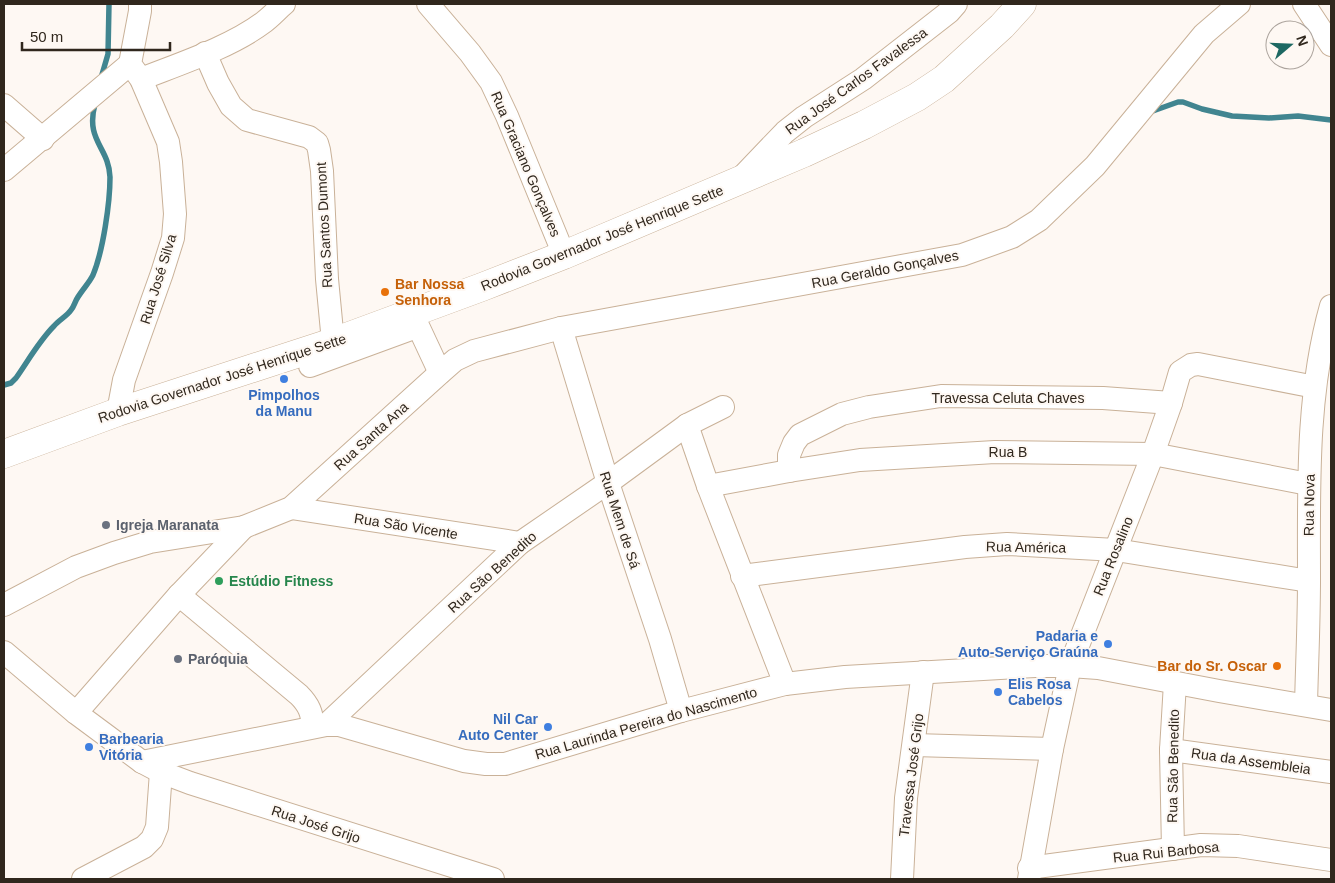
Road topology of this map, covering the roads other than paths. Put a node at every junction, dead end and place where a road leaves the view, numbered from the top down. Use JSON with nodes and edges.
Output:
{"nodes":[{"id":1,"x":140,"y":4,"type":"edge"},
{"id":2,"x":284,"y":4,"type":"edge"},
{"id":3,"x":428,"y":4,"type":"edge"},
{"id":4,"x":956,"y":4,"type":"edge"},
{"id":5,"x":1022,"y":4,"type":"edge"},
{"id":6,"x":1240,"y":4,"type":"edge"},
{"id":7,"x":1304,"y":4,"type":"edge"},
{"id":8,"x":1331,"y":45,"type":"edge"},
{"id":9,"x":205,"y":53,"type":"junction"},
{"id":10,"x":135,"y":72,"type":"junction"},
{"id":11,"x":4,"y":105,"type":"edge"},
{"id":12,"x":43,"y":139,"type":"junction"},
{"id":13,"x":4,"y":170,"type":"edge"},
{"id":14,"x":737,"y":182,"type":"junction"},
{"id":15,"x":564,"y":255,"type":"junction"},
{"id":16,"x":1331,"y":306,"type":"edge"},
{"id":17,"x":412,"y":321,"type":"junction"},
{"id":18,"x":561,"y":328,"type":"junction"},
{"id":19,"x":333,"y":342,"type":"junction"},
{"id":20,"x":310,"y":366,"type":"dead end"},
{"id":21,"x":440,"y":372,"type":"junction"},
{"id":22,"x":1315,"y":386,"type":"junction"},
{"id":23,"x":1171,"y":403,"type":"junction"},
{"id":24,"x":723,"y":407,"type":"dead end"},
{"id":25,"x":118,"y":412,"type":"junction"},
{"id":26,"x":687,"y":425,"type":"junction"},
{"id":27,"x":4,"y":454,"type":"edge"},
{"id":28,"x":1153,"y":454,"type":"junction"},
{"id":29,"x":789,"y":471,"type":"junction"},
{"id":30,"x":608,"y":483,"type":"junction"},
{"id":31,"x":1308,"y":484,"type":"junction"},
{"id":32,"x":708,"y":486,"type":"junction"},
{"id":33,"x":291,"y":508,"type":"junction"},
{"id":34,"x":244,"y":527,"type":"junction"},
{"id":35,"x":520,"y":543,"type":"junction"},
{"id":36,"x":1116,"y":550,"type":"junction"},
{"id":37,"x":742,"y":576,"type":"junction"},
{"id":38,"x":1309,"y":581,"type":"junction"},
{"id":39,"x":179,"y":595,"type":"junction"},
{"id":40,"x":4,"y":605,"type":"edge"},
{"id":41,"x":4,"y":652,"type":"edge"},
{"id":42,"x":1070,"y":666,"type":"junction"},
{"id":43,"x":923,"y":672,"type":"junction"},
{"id":44,"x":1176,"y":683,"type":"junction"},
{"id":45,"x":785,"y":684,"type":"junction"},
{"id":46,"x":1306,"y":705,"type":"junction"},
{"id":47,"x":1331,"y":710,"type":"edge"},
{"id":48,"x":681,"y":711,"type":"junction"},
{"id":49,"x":76,"y":713,"type":"junction"},
{"id":50,"x":320,"y":726,"type":"junction"},
{"id":51,"x":914,"y":745,"type":"junction"},
{"id":52,"x":1052,"y":749,"type":"junction"},
{"id":53,"x":1171,"y":750,"type":"junction"},
{"id":54,"x":152,"y":767,"type":"junction"},
{"id":55,"x":1331,"y":772,"type":"edge"},
{"id":56,"x":1173,"y":849,"type":"junction"},
{"id":57,"x":1331,"y":860,"type":"edge"},
{"id":58,"x":1029,"y":874,"type":"edge"},
{"id":59,"x":83,"y":879,"type":"edge"},
{"id":60,"x":493,"y":879,"type":"edge"},
{"id":61,"x":902,"y":879,"type":"edge"}],
"edges":[{"from":1,"to":10,"type":"street"},
{"from":2,"to":9,"type":"street"},
{"from":3,"to":15,"type":"street","name":"Rua Graciano Gonçalves"},
{"from":4,"to":14,"type":"street","name":"Rua José Carlos Favalessa"},
{"from":5,"to":14,"type":"main road","name":"Rodovia Governador José Henrique Sette"},
{"from":6,"to":18,"type":"street","name":"Rua Geraldo Gonçalves"},
{"from":7,"to":8,"type":"street"},
{"from":9,"to":10,"type":"street"},
{"from":9,"to":19,"type":"street","name":"Rua Santos Dumont"},
{"from":10,"to":12,"type":"street"},
{"from":10,"to":25,"type":"street","name":"Rua José Silva"},
{"from":11,"to":12,"type":"street"},
{"from":12,"to":13,"type":"street"},
{"from":14,"to":15,"type":"main road","name":"Rodovia Governador José Henrique Sette"},
{"from":15,"to":17,"type":"main road","name":"Rodovia Governador José Henrique Sette"},
{"from":16,"to":22,"type":"street","name":"Rua Nova"},
{"from":17,"to":19,"type":"main road","name":"Rodovia Governador José Henrique Sette"},
{"from":17,"to":20,"type":"street"},
{"from":17,"to":21,"type":"street"},
{"from":18,"to":21,"type":"street","name":"Rua Geraldo Gonçalves"},
{"from":18,"to":30,"type":"street","name":"Rua Mem de Sá"},
{"from":19,"to":25,"type":"main road","name":"Rodovia Governador José Henrique Sette"},
{"from":21,"to":33,"type":"street","name":"Rua Santa Ana"},
{"from":22,"to":23,"type":"street","name":"Rua Rosalino"},
{"from":22,"to":31,"type":"street","name":"Rua Nova"},
{"from":23,"to":28,"type":"street","name":"Rua Rosalino"},
{"from":23,"to":29,"type":"street","name":"Travessa Celuta Chaves"},
{"from":24,"to":26,"type":"street","name":"Rua São Benedito"},
{"from":25,"to":27,"type":"main road","name":"Rodovia Governador José Henrique Sette"},
{"from":26,"to":30,"type":"street","name":"Rua São Benedito"},
{"from":26,"to":32,"type":"street"},
{"from":28,"to":29,"type":"street","name":"Rua B"},
{"from":28,"to":31,"type":"street","name":"Rua B"},
{"from":28,"to":36,"type":"street","name":"Rua Rosalino"},
{"from":29,"to":32,"type":"street","name":"Rua B"},
{"from":30,"to":35,"type":"street","name":"Rua São Benedito"},
{"from":30,"to":48,"type":"street","name":"Rua Mem de Sá"},
{"from":31,"to":38,"type":"street","name":"Rua Nova"},
{"from":32,"to":37,"type":"street"},
{"from":33,"to":34,"type":"street","name":"Rua Santa Ana"},
{"from":33,"to":35,"type":"street","name":"Rua São Vicente"},
{"from":34,"to":39,"type":"street","name":"Rua Santa Ana"},
{"from":34,"to":40,"type":"street","name":"Rua Santa Ana"},
{"from":35,"to":50,"type":"street","name":"Rua São Benedito"},
{"from":36,"to":37,"type":"street","name":"Rua América"},
{"from":36,"to":38,"type":"street","name":"Rua América"},
{"from":36,"to":42,"type":"street","name":"Rua Rosalino"},
{"from":37,"to":45,"type":"street"},
{"from":38,"to":46,"type":"street","name":"Rua Nova"},
{"from":39,"to":49,"type":"street","name":"Rua Santa Ana"},
{"from":39,"to":50,"type":"street"},
{"from":41,"to":49,"type":"street"},
{"from":42,"to":43,"type":"street","name":"Rua Laurinda Pereira do Nascimento"},
{"from":42,"to":44,"type":"street","name":"Rua Laurinda Pereira do Nascimento"},
{"from":42,"to":52,"type":"street","name":"Rua Rosalino"},
{"from":43,"to":45,"type":"street","name":"Rua Laurinda Pereira do Nascimento"},
{"from":43,"to":51,"type":"street","name":"Travessa José Grijo"},
{"from":44,"to":46,"type":"street","name":"Rua Laurinda Pereira do Nascimento"},
{"from":44,"to":53,"type":"street","name":"Rua São Benedito"},
{"from":45,"to":48,"type":"street","name":"Rua Laurinda Pereira do Nascimento"},
{"from":46,"to":47,"type":"street","name":"Rua Laurinda Pereira do Nascimento"},
{"from":48,"to":50,"type":"street","name":"Rua Laurinda Pereira do Nascimento"},
{"from":49,"to":54,"type":"street"},
{"from":50,"to":54,"type":"street","name":"Rua Laurinda Pereira do Nascimento"},
{"from":51,"to":52,"type":"street"},
{"from":51,"to":61,"type":"street","name":"Travessa José Grijo"},
{"from":52,"to":58,"type":"street","name":"Rua Rosalino"},
{"from":53,"to":55,"type":"street","name":"Rua da Assembleia"},
{"from":53,"to":56,"type":"street","name":"Rua São Benedito"},
{"from":54,"to":59,"type":"street"},
{"from":54,"to":60,"type":"street","name":"Rua José Grijo"},
{"from":56,"to":57,"type":"street","name":"Rua Rui Barbosa"},
{"from":56,"to":58,"type":"street","name":"Rua Rui Barbosa"}]}
